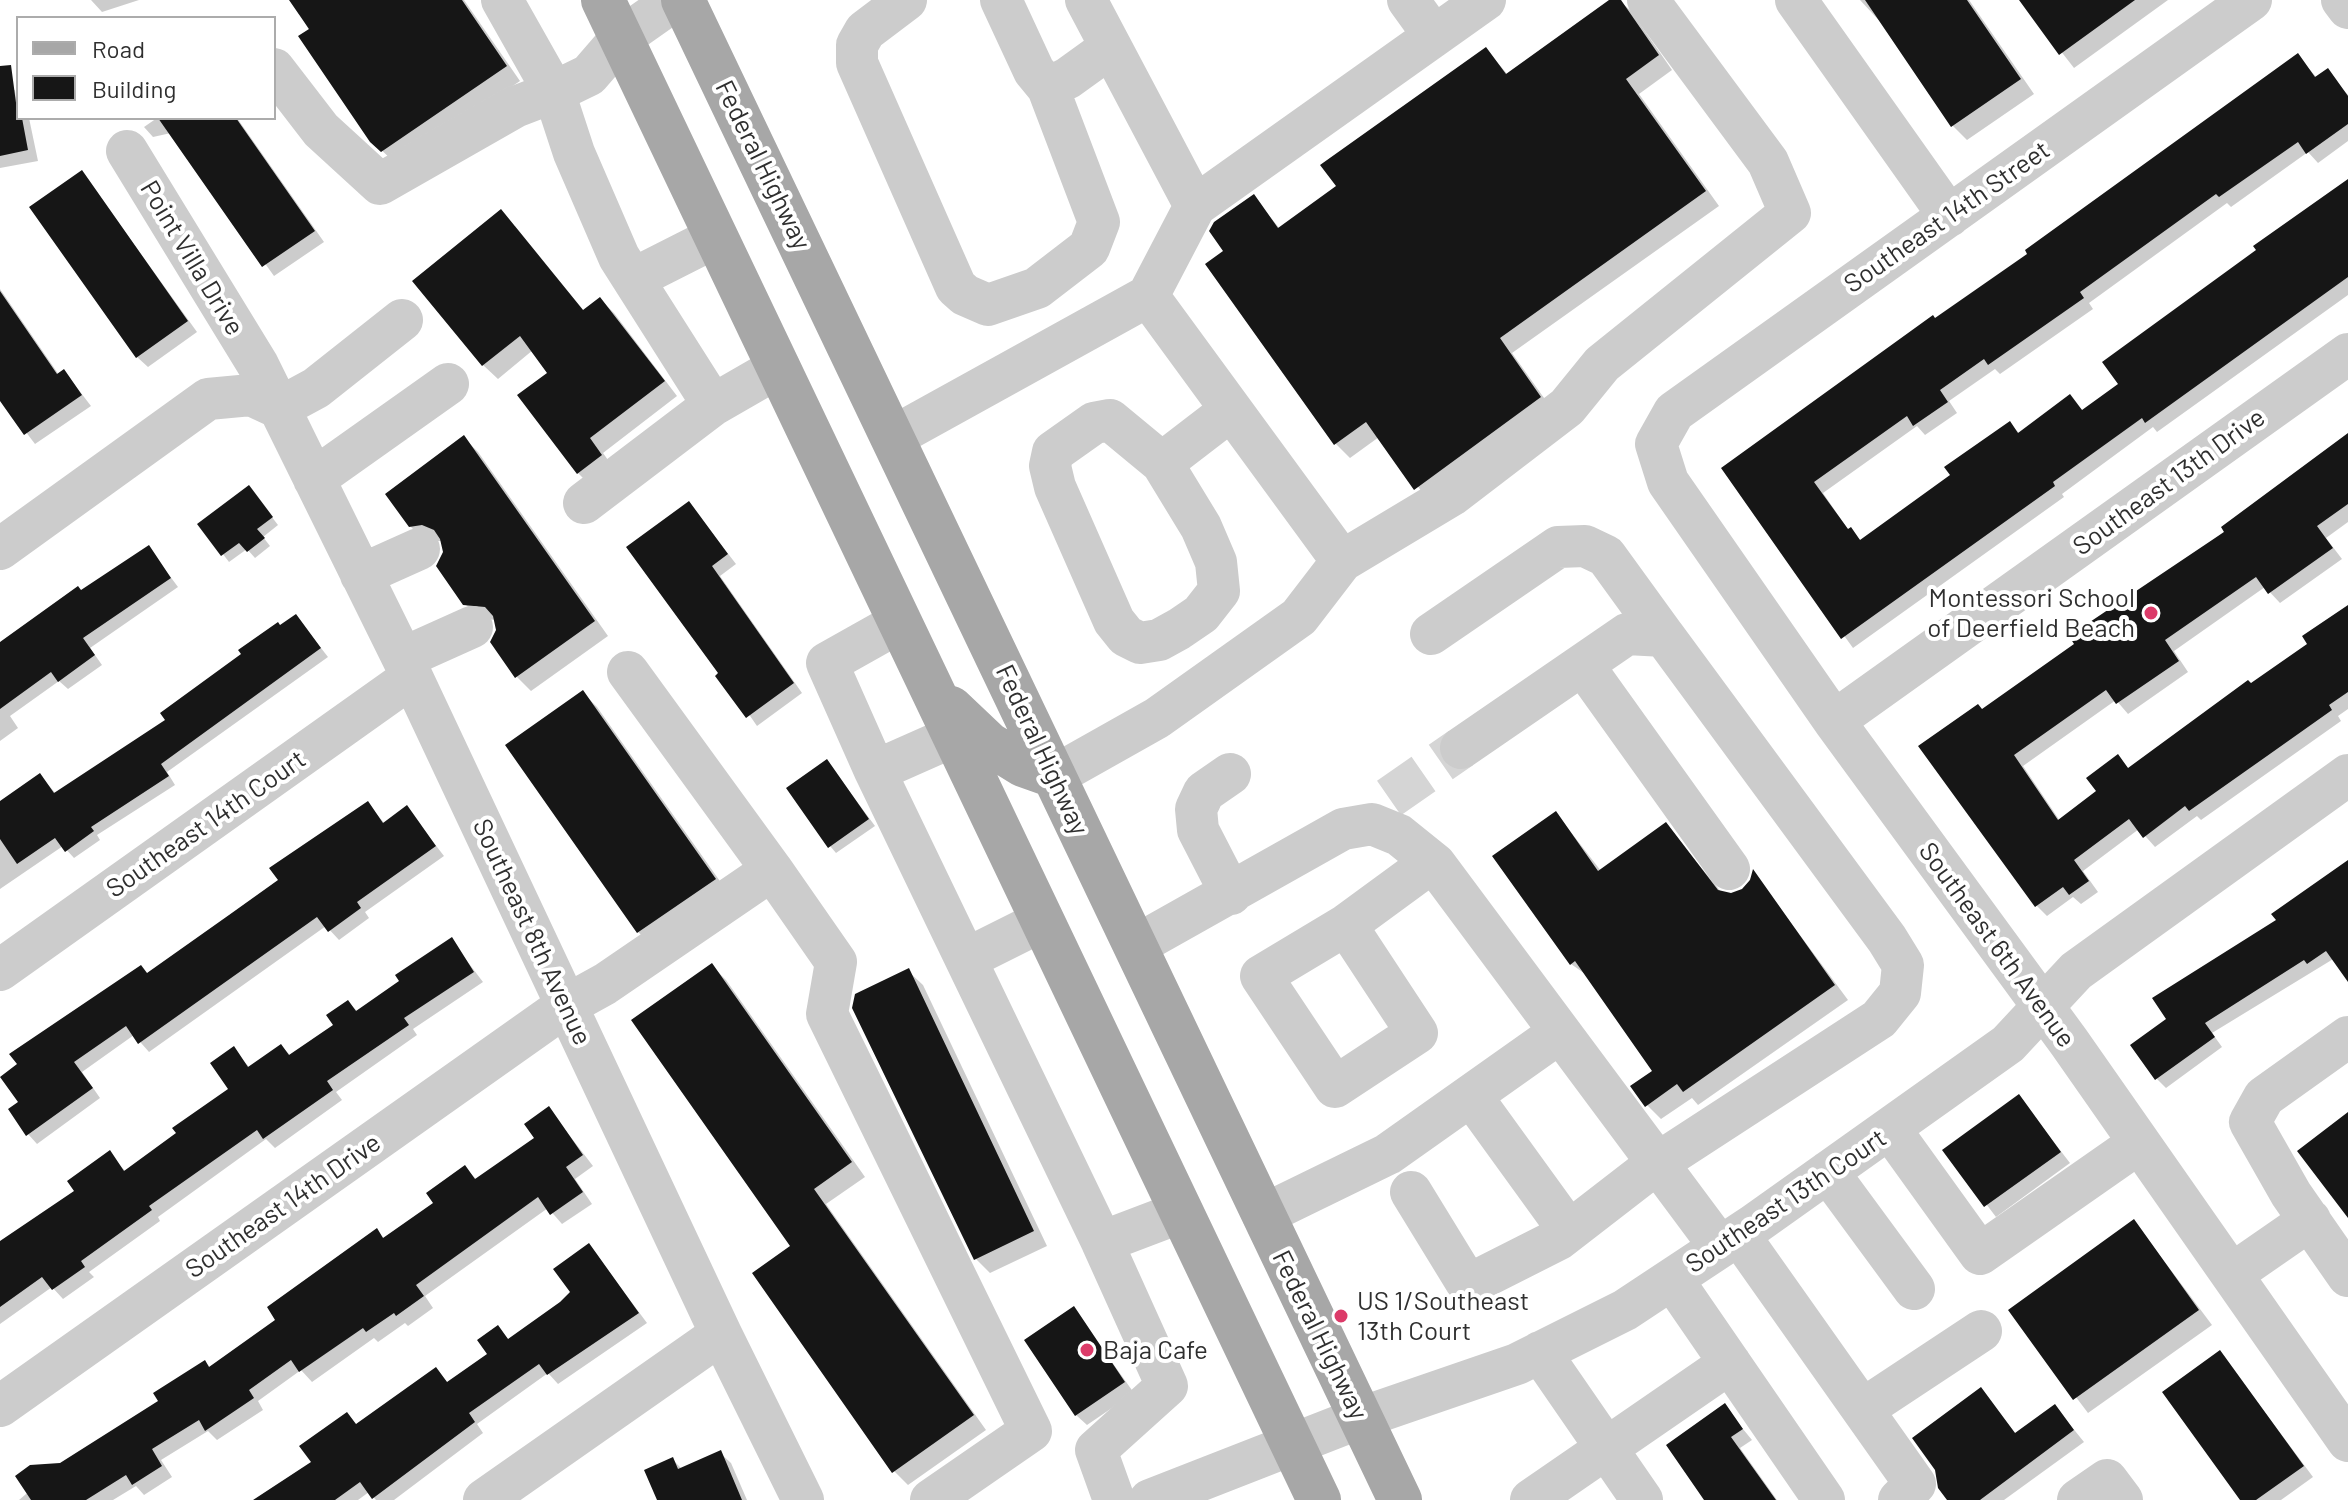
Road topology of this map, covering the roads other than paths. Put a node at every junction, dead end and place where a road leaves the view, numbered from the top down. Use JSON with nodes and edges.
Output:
{"nodes":[{"id":1,"x":502,"y":0,"type":"edge"},
{"id":2,"x":675,"y":0,"type":"edge"},
{"id":3,"x":683,"y":0,"type":"edge"},
{"id":4,"x":906,"y":0,"type":"edge"},
{"id":5,"x":1001,"y":0,"type":"edge"},
{"id":6,"x":1086,"y":0,"type":"edge"},
{"id":7,"x":1408,"y":0,"type":"edge"},
{"id":8,"x":1485,"y":0,"type":"edge"},
{"id":9,"x":1648,"y":0,"type":"edge"},
{"id":10,"x":1796,"y":0,"type":"edge"},
{"id":11,"x":2251,"y":0,"type":"edge"},
{"id":12,"x":2342,"y":0,"type":"edge"},
{"id":13,"x":2348,"y":8,"type":"edge"},
{"id":14,"x":612,"y":19,"type":"edge"},
{"id":15,"x":1434,"y":36,"type":"junction"},
{"id":16,"x":1111,"y":47,"type":"junction"},
{"id":17,"x":276,"y":72,"type":"edge"},
{"id":18,"x":1048,"y":88,"type":"junction"},
{"id":19,"x":554,"y":92,"type":"junction"},
{"id":20,"x":127,"y":151,"type":"dead end"},
{"id":21,"x":1195,"y":206,"type":"junction"},
{"id":22,"x":1949,"y":216,"type":"junction"},
{"id":23,"x":716,"y":237,"type":"junction"},
{"id":24,"x":633,"y":279,"type":"junction"},
{"id":25,"x":1148,"y":296,"type":"junction"},
{"id":26,"x":402,"y":320,"type":"dead end"},
{"id":27,"x":2348,"y":354,"type":"edge"},
{"id":28,"x":258,"y":365,"type":"joint"},
{"id":29,"x":779,"y":367,"type":"junction"},
{"id":30,"x":448,"y":384,"type":"dead end"},
{"id":31,"x":713,"y":405,"type":"junction"},
{"id":32,"x":279,"y":408,"type":"junction"},
{"id":33,"x":1231,"y":410,"type":"junction"},
{"id":34,"x":893,"y":437,"type":"junction"},
{"id":35,"x":1656,"y":444,"type":"joint"},
{"id":36,"x":1162,"y":463,"type":"junction"},
{"id":37,"x":314,"y":479,"type":"junction"},
{"id":38,"x":584,"y":503,"type":"dead end"},
{"id":39,"x":4,"y":539,"type":"edge"},
{"id":40,"x":419,"y":549,"type":"dead end"},
{"id":41,"x":1342,"y":561,"type":"junction"},
{"id":42,"x":361,"y":575,"type":"junction"},
{"id":43,"x":900,"y":622,"type":"junction"},
{"id":44,"x":472,"y":627,"type":"dead end"},
{"id":45,"x":1431,"y":634,"type":"dead end"},
{"id":46,"x":1664,"y":636,"type":"junction"},
{"id":47,"x":1583,"y":665,"type":"junction"},
{"id":48,"x":408,"y":667,"type":"junction"},
{"id":49,"x":628,"y":672,"type":"dead end"},
{"id":50,"x":932,"y":690,"type":"junction"},
{"id":51,"x":1834,"y":721,"type":"junction"},
{"id":52,"x":954,"y":736,"type":"junction"},
{"id":53,"x":1461,"y":748,"type":"tunnel mouth"},
{"id":54,"x":875,"y":771,"type":"junction"},
{"id":55,"x":1230,"y":774,"type":"dead end"},
{"id":56,"x":2348,"y":775,"type":"edge"},
{"id":57,"x":1054,"y":776,"type":"junction"},
{"id":58,"x":1389,"y":798,"type":"tunnel mouth"},
{"id":59,"x":1343,"y":829,"type":"junction"},
{"id":60,"x":1432,"y":862,"type":"junction"},
{"id":61,"x":1729,"y":869,"type":"dead end"},
{"id":62,"x":772,"y":870,"type":"junction"},
{"id":63,"x":1231,"y":894,"type":"junction"},
{"id":64,"x":1042,"y":921,"type":"junction"},
{"id":65,"x":1346,"y":925,"type":"dead end"},
{"id":66,"x":1135,"y":946,"type":"junction"},
{"id":67,"x":966,"y":959,"type":"junction"},
{"id":68,"x":0,"y":970,"type":"edge"},
{"id":69,"x":567,"y":1005,"type":"junction"},
{"id":70,"x":2043,"y":1006,"type":"junction"},
{"id":71,"x":1559,"y":1033,"type":"junction"},
{"id":72,"x":2348,"y":1037,"type":"edge"},
{"id":73,"x":1472,"y":1097,"type":"junction"},
{"id":74,"x":1890,"y":1129,"type":"junction"},
{"id":75,"x":2139,"y":1143,"type":"junction"},
{"id":76,"x":1656,"y":1164,"type":"junction"},
{"id":77,"x":1828,"y":1172,"type":"junction"},
{"id":78,"x":1411,"y":1192,"type":"dead end"},
{"id":79,"x":1181,"y":1212,"type":"junction"},
{"id":80,"x":1263,"y":1215,"type":"junction"},
{"id":81,"x":2310,"y":1220,"type":"junction"},
{"id":82,"x":1569,"y":1231,"type":"junction"},
{"id":83,"x":1729,"y":1241,"type":"junction"},
{"id":84,"x":1102,"y":1242,"type":"junction"},
{"id":85,"x":2232,"y":1274,"type":"junction"},
{"id":86,"x":2348,"y":1276,"type":"edge"},
{"id":87,"x":1672,"y":1279,"type":"junction"},
{"id":88,"x":1914,"y":1289,"type":"dead end"},
{"id":89,"x":1981,"y":1331,"type":"dead end"},
{"id":90,"x":721,"y":1334,"type":"junction"},
{"id":91,"x":1540,"y":1352,"type":"junction"},
{"id":92,"x":1730,"y":1363,"type":"junction"},
{"id":93,"x":0,"y":1406,"type":"edge"},
{"id":94,"x":1863,"y":1409,"type":"junction"},
{"id":95,"x":1360,"y":1418,"type":"junction"},
{"id":96,"x":2348,"y":1441,"type":"edge"},
{"id":97,"x":1292,"y":1443,"type":"junction"},
{"id":98,"x":1606,"y":1447,"type":"junction"},
{"id":99,"x":1640,"y":1499,"type":"edge"},
{"id":100,"x":484,"y":1500,"type":"edge"},
{"id":101,"x":803,"y":1500,"type":"edge"},
{"id":102,"x":931,"y":1500,"type":"edge"},
{"id":103,"x":1114,"y":1500,"type":"edge"},
{"id":104,"x":1150,"y":1500,"type":"edge"},
{"id":105,"x":1319,"y":1500,"type":"edge"},
{"id":106,"x":1400,"y":1500,"type":"edge"},
{"id":107,"x":1531,"y":1500,"type":"edge"},
{"id":108,"x":1824,"y":1500,"type":"edge"},
{"id":109,"x":1899,"y":1500,"type":"edge"},
{"id":110,"x":2078,"y":1500,"type":"edge"},
{"id":111,"x":2122,"y":1500,"type":"edge"}],
"edges":[{"from":1,"to":19,"type":"street"},
{"from":2,"to":14,"type":"street"},
{"from":3,"to":34,"type":"main road","name":"Federal Highway"},
{"from":4,"to":18,"type":"street"},
{"from":5,"to":18,"type":"street"},
{"from":6,"to":16,"type":"street"},
{"from":7,"to":15,"type":"street"},
{"from":8,"to":15,"type":"street"},
{"from":9,"to":41,"type":"street"},
{"from":10,"to":22,"type":"street"},
{"from":11,"to":22,"type":"street","name":"Southeast 14th Street"},
{"from":12,"to":13,"type":"street"},
{"from":14,"to":19,"type":"street"},
{"from":14,"to":23,"type":"main road"},
{"from":15,"to":21,"type":"street"},
{"from":16,"to":18,"type":"street"},
{"from":16,"to":21,"type":"street"},
{"from":17,"to":19,"type":"street"},
{"from":19,"to":24,"type":"street"},
{"from":20,"to":28,"type":"street","name":"Point Villa Drive"},
{"from":21,"to":25,"type":"street"},
{"from":22,"to":35,"type":"street","name":"Southeast 14th Street"},
{"from":23,"to":24,"type":"street"},
{"from":23,"to":29,"type":"main road"},
{"from":24,"to":31,"type":"street"},
{"from":25,"to":33,"type":"street"},
{"from":25,"to":34,"type":"street"},
{"from":26,"to":32,"type":"street"},
{"from":27,"to":51,"type":"street","name":"Southeast 13th Drive"},
{"from":28,"to":32,"type":"street","name":"Southeast 8th Avenue"},
{"from":29,"to":31,"type":"street"},
{"from":29,"to":43,"type":"main road"},
{"from":30,"to":37,"type":"street"},
{"from":31,"to":38,"type":"street"},
{"from":32,"to":37,"type":"street","name":"Southeast 8th Avenue"},
{"from":32,"to":39,"type":"street"},
{"from":33,"to":36,"type":"street"},
{"from":33,"to":41,"type":"street"},
{"from":34,"to":57,"type":"main road","name":"Federal Highway"},
{"from":35,"to":51,"type":"street","name":"Southeast 6th Avenue"},
{"from":36,"to":36,"type":"street"},
{"from":37,"to":42,"type":"street","name":"Southeast 8th Avenue"},
{"from":40,"to":42,"type":"street"},
{"from":41,"to":57,"type":"street"},
{"from":42,"to":48,"type":"street","name":"Southeast 8th Avenue"},
{"from":43,"to":50,"type":"main road"},
{"from":43,"to":54,"type":"street"},
{"from":44,"to":48,"type":"street","name":"Southeast 14th Court"},
{"from":45,"to":46,"type":"street"},
{"from":46,"to":47,"type":"street"},
{"from":46,"to":76,"type":"street"},
{"from":47,"to":53,"type":"street"},
{"from":47,"to":61,"type":"street"},
{"from":48,"to":68,"type":"street","name":"Southeast 14th Court"},
{"from":48,"to":69,"type":"street","name":"Southeast 8th Avenue"},
{"from":49,"to":62,"type":"street"},
{"from":50,"to":52,"type":"main road"},
{"from":50,"to":57,"type":"main road"},
{"from":51,"to":70,"type":"street","name":"Southeast 6th Avenue"},
{"from":52,"to":54,"type":"street"},
{"from":52,"to":64,"type":"main road"},
{"from":54,"to":67,"type":"street"},
{"from":55,"to":63,"type":"street"},
{"from":56,"to":70,"type":"street","name":"Southeast 13th Court"},
{"from":57,"to":66,"type":"main road","name":"Federal Highway"},
{"from":58,"to":59,"type":"street"},
{"from":59,"to":60,"type":"street"},
{"from":59,"to":63,"type":"street"},
{"from":60,"to":65,"type":"street"},
{"from":60,"to":71,"type":"street"},
{"from":62,"to":69,"type":"street","name":"Southeast 14th Drive"},
{"from":62,"to":102,"type":"street"},
{"from":63,"to":66,"type":"street"},
{"from":64,"to":67,"type":"street"},
{"from":64,"to":79,"type":"main road"},
{"from":66,"to":80,"type":"main road","name":"Federal Highway"},
{"from":67,"to":84,"type":"street"},
{"from":69,"to":90,"type":"street","name":"Southeast 8th Avenue"},
{"from":69,"to":93,"type":"street","name":"Southeast 14th Drive"},
{"from":70,"to":74,"type":"street","name":"Southeast 13th Court"},
{"from":70,"to":75,"type":"street","name":"Southeast 6th Avenue"},
{"from":71,"to":73,"type":"street"},
{"from":71,"to":76,"type":"street"},
{"from":72,"to":81,"type":"street"},
{"from":73,"to":80,"type":"street"},
{"from":73,"to":82,"type":"street"},
{"from":74,"to":75,"type":"street"},
{"from":74,"to":77,"type":"street","name":"Southeast 13th Court"},
{"from":75,"to":85,"type":"street","name":"Southeast 6th Avenue"},
{"from":76,"to":82,"type":"street"},
{"from":76,"to":83,"type":"street"},
{"from":77,"to":83,"type":"street","name":"Southeast 13th Court"},
{"from":77,"to":88,"type":"street"},
{"from":78,"to":82,"type":"street"},
{"from":79,"to":84,"type":"street"},
{"from":79,"to":97,"type":"main road"},
{"from":80,"to":95,"type":"main road","name":"Federal Highway"},
{"from":81,"to":85,"type":"street"},
{"from":81,"to":86,"type":"street"},
{"from":83,"to":87,"type":"street","name":"Southeast 13th Court"},
{"from":83,"to":94,"type":"street"},
{"from":84,"to":103,"type":"street"},
{"from":85,"to":96,"type":"street","name":"Southeast 6th Avenue"},
{"from":87,"to":91,"type":"street","name":"Southeast 13th Court"},
{"from":87,"to":92,"type":"street"},
{"from":89,"to":94,"type":"street"},
{"from":90,"to":100,"type":"street"},
{"from":90,"to":101,"type":"street","name":"Southeast 8th Avenue"},
{"from":91,"to":95,"type":"street","name":"Southeast 13th Court"},
{"from":91,"to":98,"type":"street"},
{"from":92,"to":98,"type":"street"},
{"from":92,"to":108,"type":"street"},
{"from":94,"to":109,"type":"street"},
{"from":95,"to":97,"type":"street","name":"Southeast 13th Court"},
{"from":95,"to":106,"type":"main road","name":"Federal Highway"},
{"from":97,"to":104,"type":"street","name":"Southeast 13th Court"},
{"from":97,"to":105,"type":"main road"},
{"from":98,"to":99,"type":"street"},
{"from":98,"to":107,"type":"street"},
{"from":110,"to":111,"type":"street"}]}
